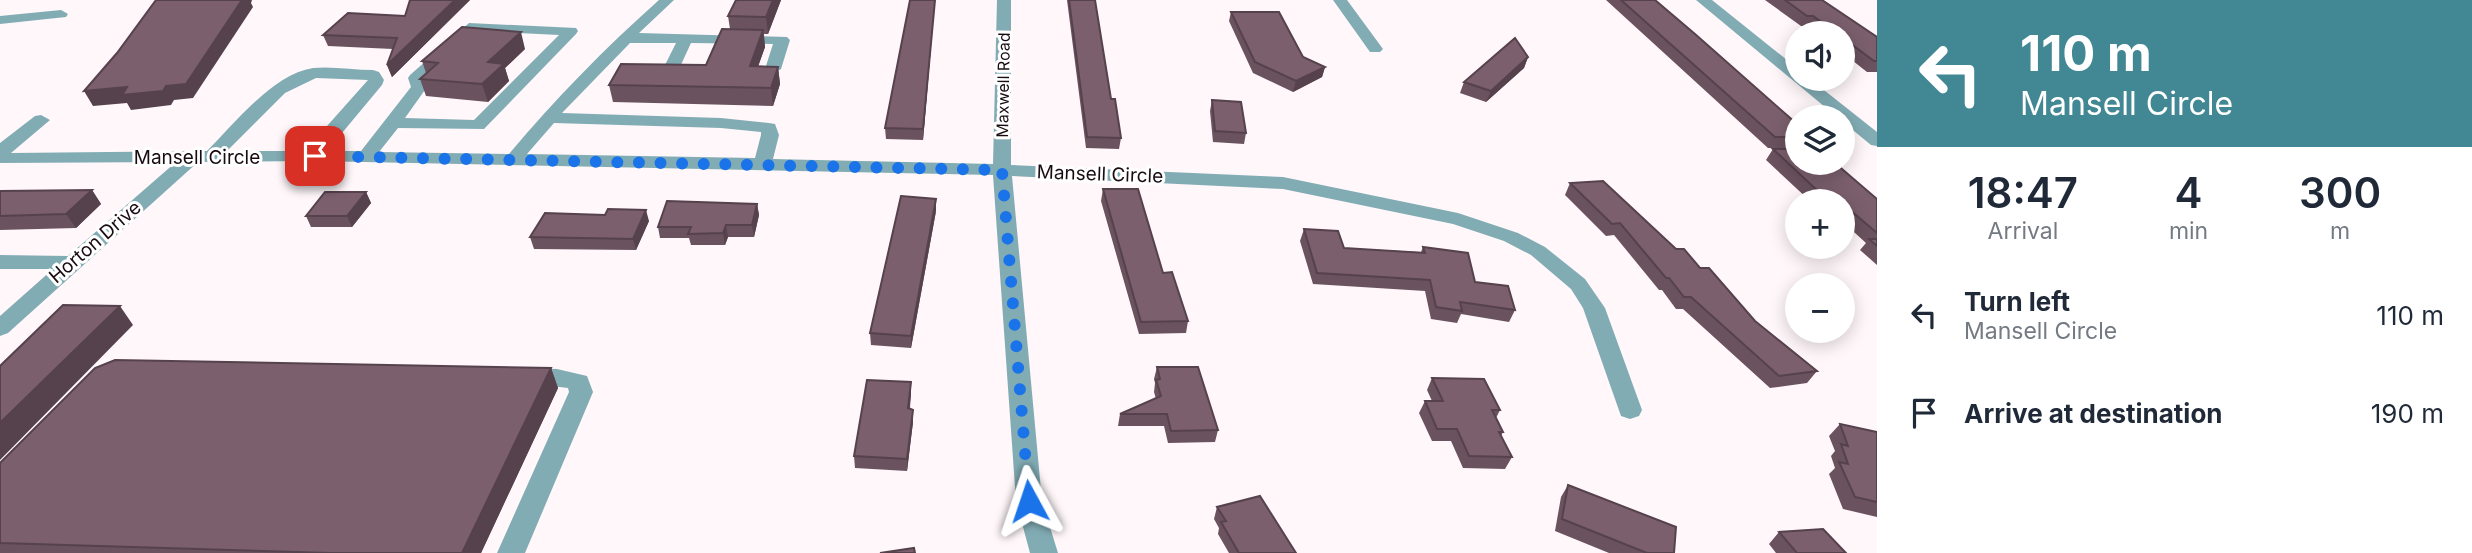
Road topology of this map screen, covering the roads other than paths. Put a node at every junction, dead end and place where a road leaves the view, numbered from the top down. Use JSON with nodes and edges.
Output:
{"nodes":[{"id":1,"x":662,"y":0,"type":"edge"},
{"id":2,"x":1004,"y":0,"type":"edge"},
{"id":3,"x":1340,"y":0,"type":"edge"},
{"id":4,"x":1703,"y":0,"type":"edge"},
{"id":5,"x":61,"y":14,"type":"dead end"},
{"id":6,"x":0,"y":20,"type":"edge"},
{"id":7,"x":624,"y":38,"type":"junction"},
{"id":8,"x":686,"y":38,"type":"junction"},
{"id":9,"x":1376,"y":49,"type":"dead end"},
{"id":10,"x":1785,"y":67,"type":"edge"},
{"id":11,"x":671,"y":69,"type":"edge"},
{"id":12,"x":773,"y":69,"type":"edge"},
{"id":13,"x":1815,"y":91,"type":"edge"},
{"id":14,"x":548,"y":118,"type":"junction"},
{"id":15,"x":41,"y":120,"type":"dead end"},
{"id":16,"x":393,"y":123,"type":"junction"},
{"id":17,"x":1877,"y":141,"type":"edge"},
{"id":18,"x":0,"y":152,"type":"edge"},
{"id":19,"x":315,"y":156,"type":"junction"},
{"id":20,"x":366,"y":157,"type":"junction"},
{"id":21,"x":0,"y":158,"type":"edge"},
{"id":22,"x":201,"y":158,"type":"junction"},
{"id":23,"x":514,"y":159,"type":"junction"},
{"id":24,"x":763,"y":164,"type":"junction"},
{"id":25,"x":1002,"y":170,"type":"junction"},
{"id":26,"x":0,"y":262,"type":"edge"},
{"id":27,"x":71,"y":263,"type":"junction"},
{"id":28,"x":0,"y":328,"type":"edge"},
{"id":29,"x":502,"y":376,"type":"edge"},
{"id":30,"x":1630,"y":410,"type":"dead end"},
{"id":31,"x":511,"y":553,"type":"edge"},
{"id":32,"x":1044,"y":553,"type":"edge"}],
"edges":[{"from":1,"to":7,"type":"street"},
{"from":2,"to":25,"type":"street","name":"Maxwell Road"},
{"from":3,"to":9,"type":"street"},
{"from":4,"to":10,"type":"street"},
{"from":5,"to":6,"type":"street"},
{"from":7,"to":8,"type":"street"},
{"from":7,"to":14,"type":"street"},
{"from":8,"to":11,"type":"street"},
{"from":8,"to":12,"type":"street"},
{"from":13,"to":17,"type":"street"},
{"from":14,"to":23,"type":"street"},
{"from":14,"to":24,"type":"street"},
{"from":15,"to":18,"type":"street"},
{"from":16,"to":16,"type":"street"},
{"from":16,"to":20,"type":"street"},
{"from":19,"to":20,"type":"street","name":"Mansell Circle"},
{"from":19,"to":22,"type":"street","name":"Mansell Circle"},
{"from":19,"to":22,"type":"street","name":"Horton Drive"},
{"from":20,"to":23,"type":"street","name":"Mansell Circle"},
{"from":21,"to":22,"type":"street","name":"Mansell Circle"},
{"from":22,"to":27,"type":"street","name":"Horton Drive"},
{"from":23,"to":24,"type":"street","name":"Mansell Circle"},
{"from":24,"to":25,"type":"street","name":"Mansell Circle"},
{"from":25,"to":30,"type":"street","name":"Mansell Circle"},
{"from":25,"to":32,"type":"street","name":"Maxwell Road"},
{"from":26,"to":27,"type":"street"},
{"from":27,"to":28,"type":"street","name":"Horton Drive"},
{"from":29,"to":31,"type":"street"}]}
